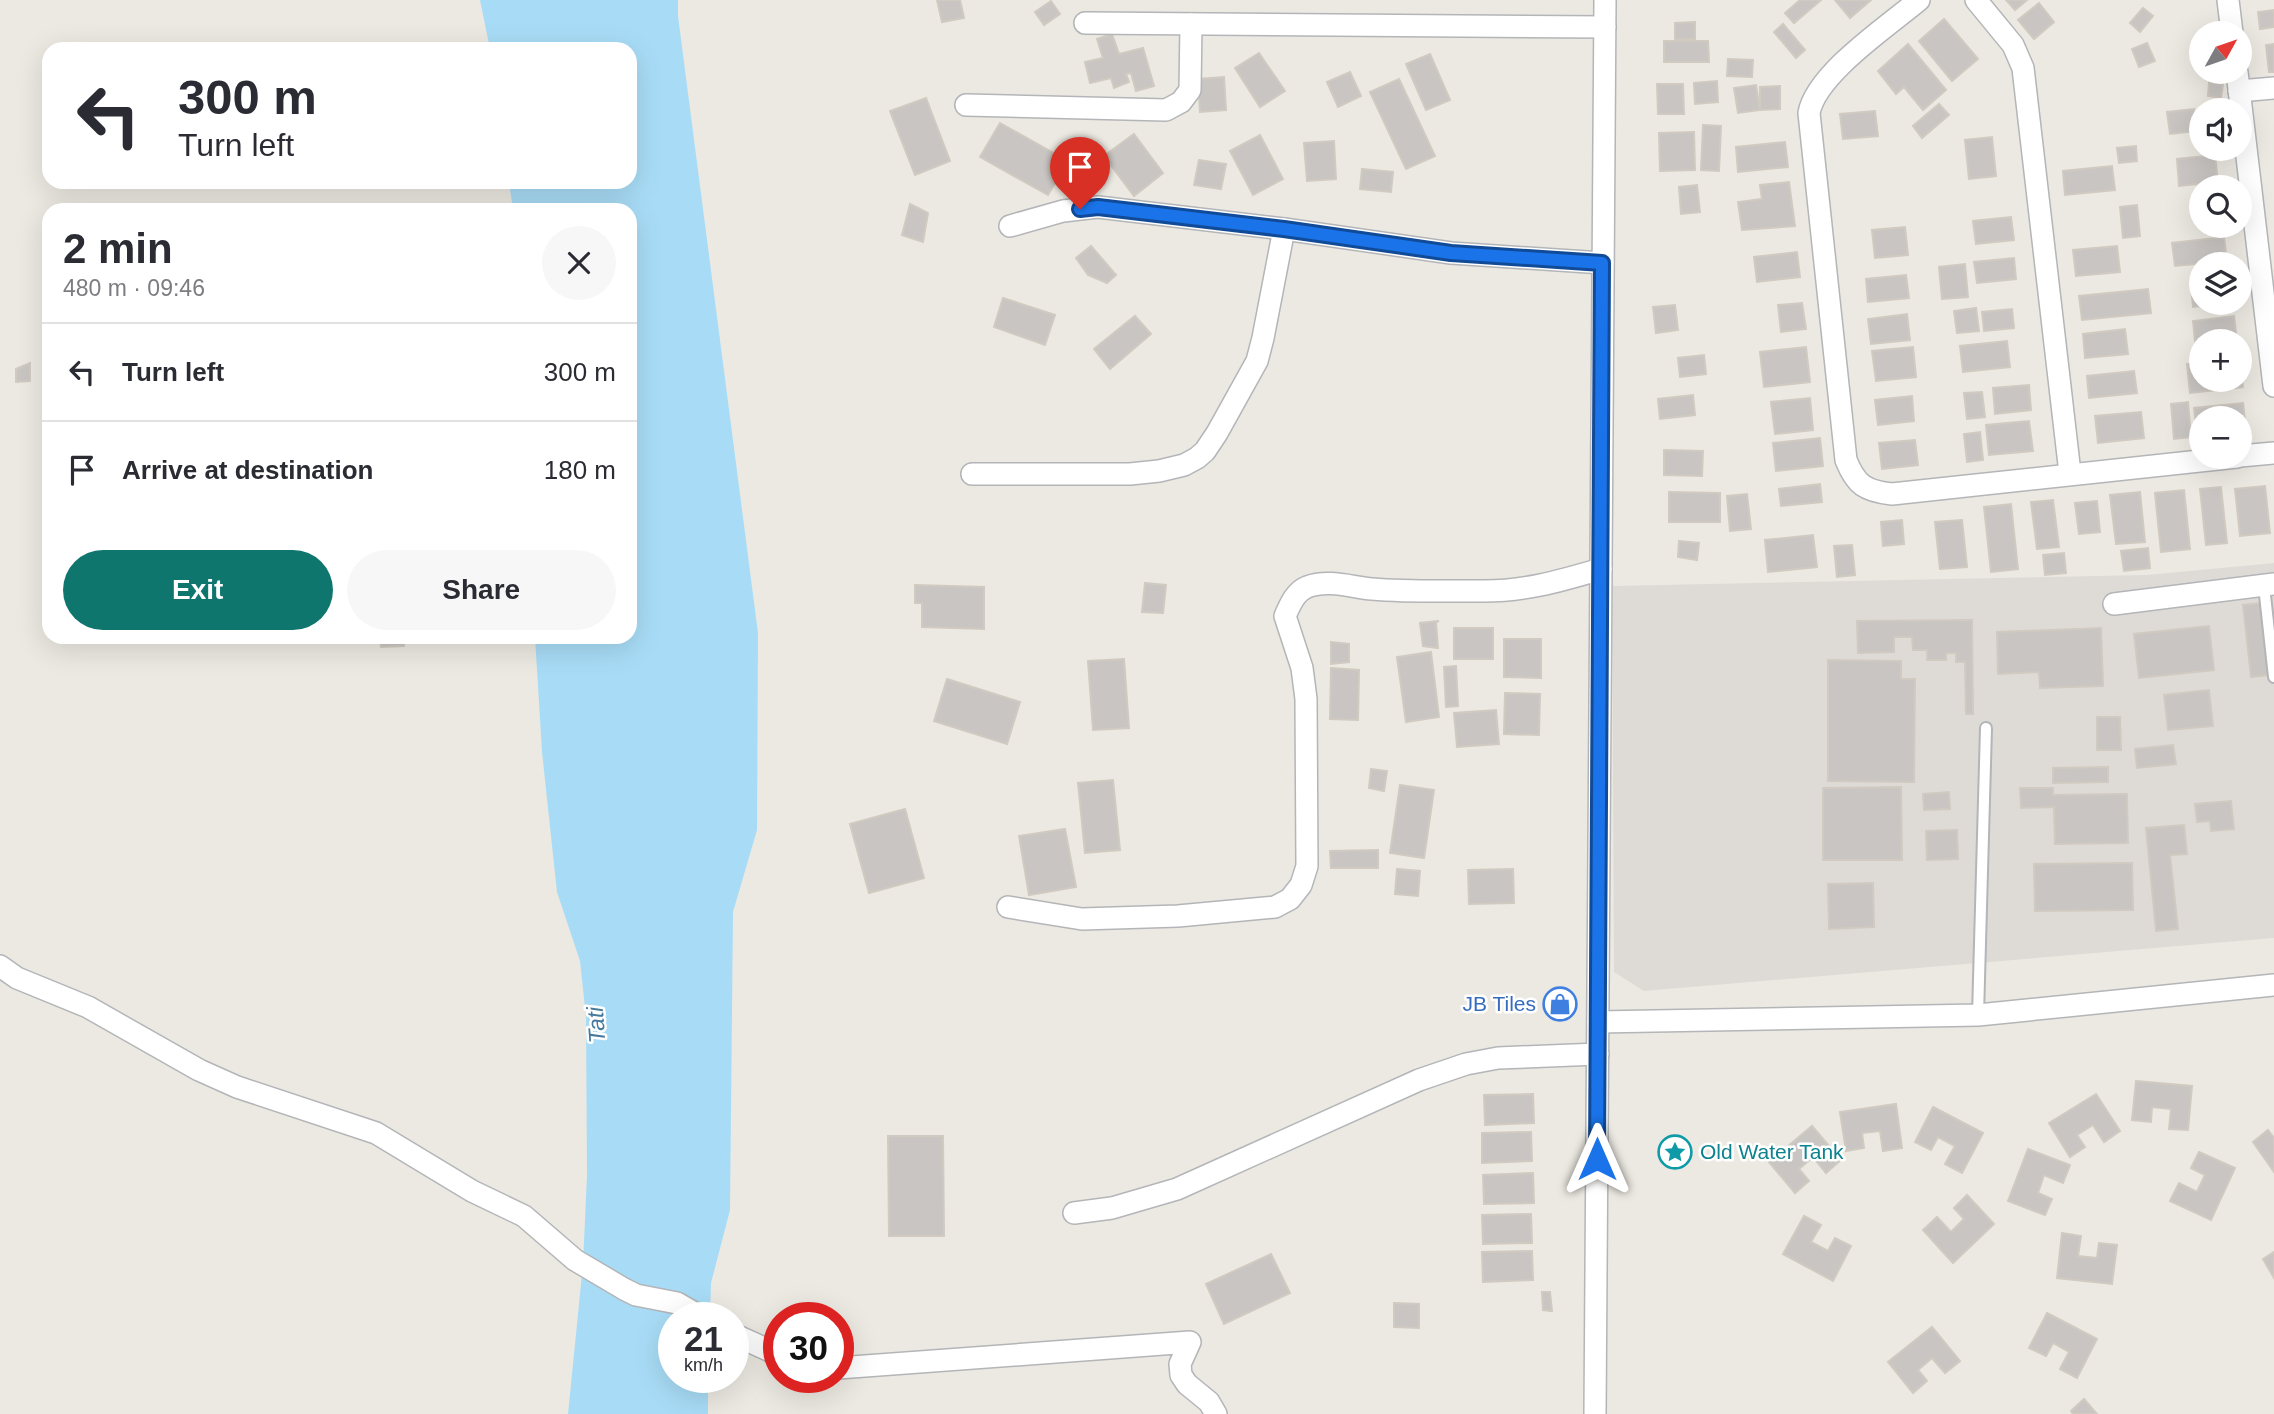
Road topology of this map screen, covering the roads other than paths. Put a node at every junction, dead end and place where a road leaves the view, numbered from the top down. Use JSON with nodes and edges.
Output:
{"nodes":[{"id":1,"x":1605,"y":0,"type":"edge"},
{"id":2,"x":1919,"y":0,"type":"edge"},
{"id":3,"x":1976,"y":0,"type":"edge"},
{"id":4,"x":2228,"y":0,"type":"edge"},
{"id":5,"x":2231,"y":21,"type":"edge"},
{"id":6,"x":1085,"y":23,"type":"dead end"},
{"id":7,"x":1191,"y":24,"type":"junction"},
{"id":8,"x":1605,"y":27,"type":"junction"},
{"id":9,"x":2238,"y":84,"type":"edge"},
{"id":10,"x":2250,"y":84,"type":"edge"},
{"id":11,"x":2274,"y":88,"type":"edge"},
{"id":12,"x":967,"y":104,"type":"dead end"},
{"id":13,"x":1010,"y":226,"type":"dead end"},
{"id":14,"x":1284,"y":229,"type":"junction"},
{"id":15,"x":1602,"y":263,"type":"junction"},
{"id":16,"x":2274,"y":386,"type":"edge"},
{"id":17,"x":2274,"y":453,"type":"edge"},
{"id":18,"x":2252,"y":456,"type":"edge"},
{"id":19,"x":2189,"y":462,"type":"edge"},
{"id":20,"x":972,"y":474,"type":"dead end"},
{"id":21,"x":2070,"y":474,"type":"junction"},
{"id":22,"x":1601,"y":569,"type":"junction"},
{"id":23,"x":2269,"y":585,"type":"edge"},
{"id":24,"x":2114,"y":604,"type":"dead end"},
{"id":25,"x":2274,"y":677,"type":"edge"},
{"id":26,"x":1986,"y":728,"type":"dead end"},
{"id":27,"x":1008,"y":907,"type":"dead end"},
{"id":28,"x":0,"y":966,"type":"edge"},
{"id":29,"x":2274,"y":985,"type":"edge"},
{"id":30,"x":1978,"y":1015,"type":"junction"},
{"id":31,"x":1598,"y":1022,"type":"junction"},
{"id":32,"x":1598,"y":1054,"type":"junction"},
{"id":33,"x":1074,"y":1213,"type":"dead end"},
{"id":34,"x":672,"y":1302,"type":"edge"},
{"id":35,"x":854,"y":1367,"type":"edge"},
{"id":36,"x":1216,"y":1414,"type":"edge"},
{"id":37,"x":1595,"y":1414,"type":"edge"}],
"edges":[{"from":1,"to":8,"type":"street"},
{"from":2,"to":21,"type":"street"},
{"from":3,"to":21,"type":"street"},
{"from":4,"to":5,"type":"street"},
{"from":6,"to":7,"type":"street"},
{"from":7,"to":8,"type":"street"},
{"from":7,"to":12,"type":"street"},
{"from":8,"to":15,"type":"street"},
{"from":9,"to":16,"type":"street"},
{"from":10,"to":11,"type":"street"},
{"from":13,"to":14,"type":"street"},
{"from":14,"to":15,"type":"street"},
{"from":14,"to":20,"type":"street"},
{"from":15,"to":22,"type":"street"},
{"from":17,"to":18,"type":"street"},
{"from":19,"to":21,"type":"street"},
{"from":22,"to":27,"type":"street"},
{"from":22,"to":31,"type":"street"},
{"from":23,"to":24,"type":"street"},
{"from":23,"to":25,"type":"lane"},
{"from":26,"to":30,"type":"lane"},
{"from":28,"to":34,"type":"street"},
{"from":29,"to":30,"type":"street"},
{"from":30,"to":31,"type":"street"},
{"from":31,"to":32,"type":"street"},
{"from":32,"to":33,"type":"street"},
{"from":32,"to":37,"type":"street"},
{"from":35,"to":36,"type":"street"}]}
